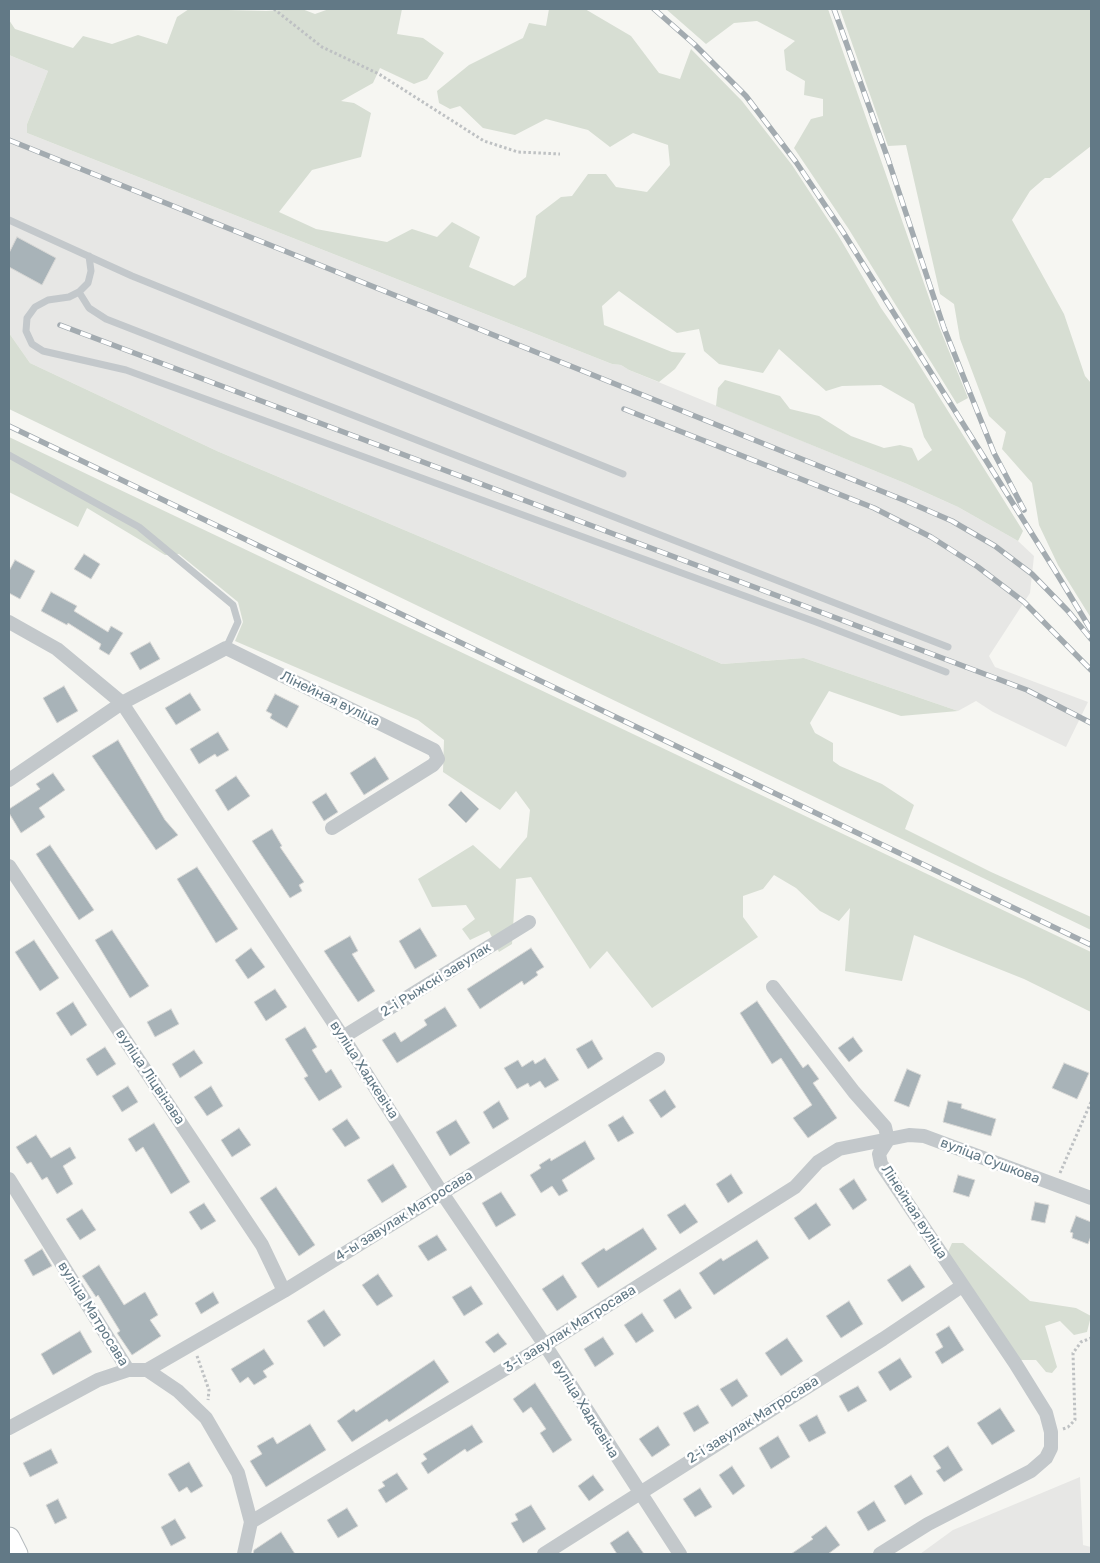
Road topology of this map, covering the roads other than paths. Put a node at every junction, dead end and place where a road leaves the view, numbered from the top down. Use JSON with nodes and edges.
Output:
{"nodes":[{"id":1,"x":9,"y":220,"type":"edge"},
{"id":2,"x":88,"y":256,"type":"junction"},
{"id":3,"x":80,"y":292,"type":"junction"},
{"id":4,"x":9,"y":456,"type":"edge"},
{"id":5,"x":623,"y":474,"type":"dead end"},
{"id":6,"x":9,"y":622,"type":"edge"},
{"id":7,"x":948,"y":647,"type":"dead end"},
{"id":8,"x":226,"y":648,"type":"junction"},
{"id":9,"x":946,"y":672,"type":"dead end"},
{"id":10,"x":122,"y":703,"type":"junction"},
{"id":11,"x":9,"y":780,"type":"edge"},
{"id":12,"x":332,"y":828,"type":"dead end"},
{"id":13,"x":9,"y":866,"type":"edge"},
{"id":14,"x":529,"y":922,"type":"dead end"},
{"id":15,"x":773,"y":987,"type":"dead end"},
{"id":16,"x":343,"y":1037,"type":"junction"},
{"id":17,"x":658,"y":1059,"type":"dead end"},
{"id":18,"x":888,"y":1140,"type":"junction"},
{"id":19,"x":9,"y":1179,"type":"edge"},
{"id":20,"x":442,"y":1193,"type":"junction"},
{"id":21,"x":1091,"y":1198,"type":"edge"},
{"id":22,"x":962,"y":1286,"type":"junction"},
{"id":23,"x":284,"y":1291,"type":"junction"},
{"id":24,"x":545,"y":1346,"type":"junction"},
{"id":25,"x":128,"y":1370,"type":"junction"},
{"id":26,"x":147,"y":1370,"type":"junction"},
{"id":27,"x":9,"y":1428,"type":"edge"},
{"id":28,"x":638,"y":1493,"type":"junction"},
{"id":29,"x":251,"y":1522,"type":"junction"},
{"id":30,"x":9,"y":1538,"type":"edge"},
{"id":31,"x":17,"y":1554,"type":"edge"},
{"id":32,"x":244,"y":1554,"type":"edge"},
{"id":33,"x":544,"y":1554,"type":"edge"},
{"id":34,"x":680,"y":1554,"type":"edge"},
{"id":35,"x":880,"y":1554,"type":"edge"}],
"edges":[{"from":1,"to":2,"type":"lane"},
{"from":2,"to":3,"type":"lane"},
{"from":2,"to":5,"type":"lane"},
{"from":3,"to":7,"type":"lane"},
{"from":3,"to":9,"type":"lane"},
{"from":4,"to":8,"type":"lane"},
{"from":6,"to":10,"type":"street","name":"вуліца Хадкевіча"},
{"from":8,"to":10,"type":"street"},
{"from":8,"to":12,"type":"street","name":"Лінейная вуліца"},
{"from":10,"to":11,"type":"street"},
{"from":10,"to":16,"type":"street","name":"вуліца Хадкевіча"},
{"from":13,"to":23,"type":"street","name":"вуліца Ліцвінава"},
{"from":14,"to":16,"type":"street","name":"2-і Рыжскі завулак"},
{"from":15,"to":18,"type":"street"},
{"from":16,"to":20,"type":"street","name":"вуліца Хадкевіча"},
{"from":17,"to":20,"type":"street","name":"4-ы завулак Матросава"},
{"from":18,"to":21,"type":"street","name":"вуліца Сушкова"},
{"from":18,"to":22,"type":"street","name":"Лінейная вуліца"},
{"from":18,"to":24,"type":"street","name":"3-і завулак Матросава"},
{"from":19,"to":25,"type":"street","name":"вуліца Матросава"},
{"from":20,"to":23,"type":"street","name":"4-ы завулак Матросава"},
{"from":20,"to":24,"type":"street","name":"вуліца Хадкевіча"},
{"from":22,"to":28,"type":"street","name":"2-і завулак Матросава"},
{"from":22,"to":35,"type":"street","name":"Лінейная вуліца"},
{"from":23,"to":26,"type":"street","name":"4-ы завулак Матросава"},
{"from":24,"to":28,"type":"street","name":"вуліца Хадкевіча"},
{"from":24,"to":29,"type":"street","name":"3-і завулак Матросава"},
{"from":25,"to":26,"type":"street","name":"вуліца Матросава"},
{"from":25,"to":27,"type":"street"},
{"from":26,"to":29,"type":"street","name":"вуліца Матросава"},
{"from":28,"to":33,"type":"street","name":"2-і завулак Матросава"},
{"from":28,"to":34,"type":"street","name":"вуліца Хадкевіча"},
{"from":29,"to":32,"type":"street","name":"вуліца Матросава"},
{"from":30,"to":31,"type":"main road"}]}
